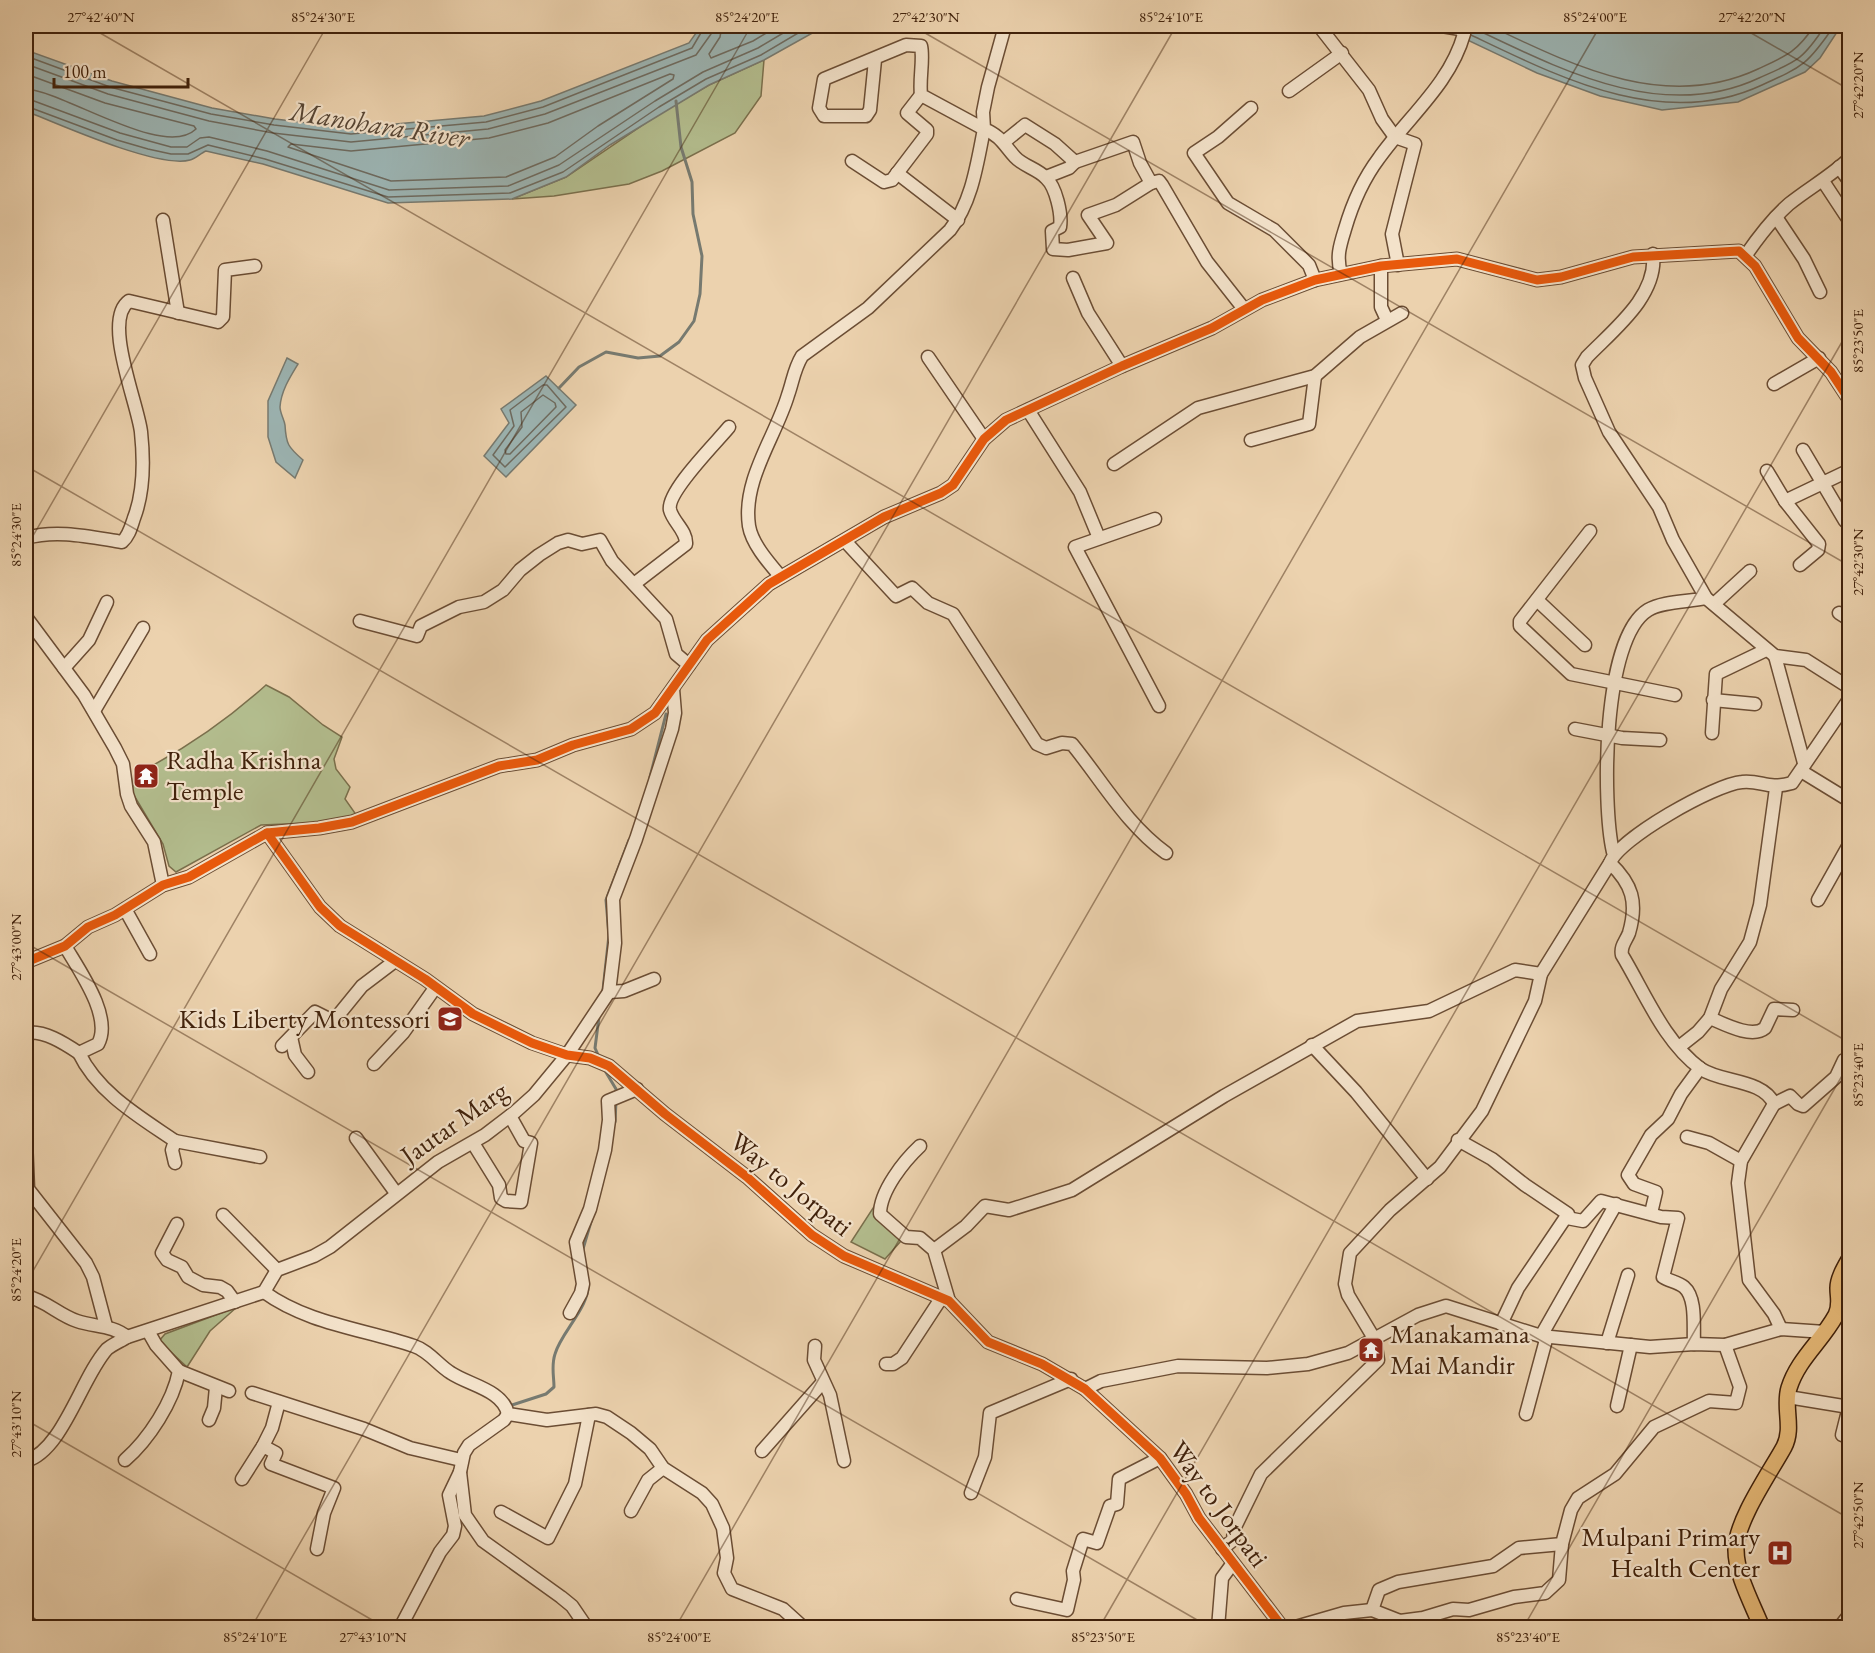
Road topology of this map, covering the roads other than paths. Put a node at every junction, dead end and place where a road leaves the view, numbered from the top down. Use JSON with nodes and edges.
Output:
{"nodes":[{"id":1,"x":1005,"y":26,"type":"edge"},
{"id":2,"x":1319,"y":26,"type":"edge"},
{"id":3,"x":1442,"y":26,"type":"edge"},
{"id":4,"x":1342,"y":53,"type":"junction"},
{"id":5,"x":875,"y":60,"type":"junction"},
{"id":6,"x":1289,"y":91,"type":"dead end"},
{"id":7,"x":921,"y":95,"type":"junction"},
{"id":8,"x":1251,"y":108,"type":"dead end"},
{"id":9,"x":984,"y":129,"type":"junction"},
{"id":10,"x":1395,"y":137,"type":"junction"},
{"id":11,"x":1004,"y":142,"type":"junction"},
{"id":12,"x":1850,"y":158,"type":"edge"},
{"id":13,"x":852,"y":161,"type":"dead end"},
{"id":14,"x":1075,"y":162,"type":"junction"},
{"id":15,"x":1839,"y":167,"type":"junction"},
{"id":16,"x":897,"y":173,"type":"junction"},
{"id":17,"x":1046,"y":177,"type":"junction"},
{"id":18,"x":1823,"y":181,"type":"junction"},
{"id":19,"x":1850,"y":182,"type":"edge"},
{"id":20,"x":1151,"y":183,"type":"junction"},
{"id":21,"x":1776,"y":217,"type":"junction"},
{"id":22,"x":164,"y":220,"type":"dead end"},
{"id":23,"x":958,"y":220,"type":"junction"},
{"id":24,"x":1850,"y":222,"type":"edge"},
{"id":25,"x":1653,"y":254,"type":"junction"},
{"id":26,"x":1746,"y":255,"type":"junction"},
{"id":27,"x":1398,"y":265,"type":"junction"},
{"id":28,"x":255,"y":266,"type":"dead end"},
{"id":29,"x":1381,"y":266,"type":"junction"},
{"id":30,"x":1341,"y":273,"type":"junction"},
{"id":31,"x":1073,"y":278,"type":"dead end"},
{"id":32,"x":1315,"y":280,"type":"junction"},
{"id":33,"x":1820,"y":292,"type":"dead end"},
{"id":34,"x":1244,"y":309,"type":"junction"},
{"id":35,"x":1402,"y":313,"type":"dead end"},
{"id":36,"x":178,"y":314,"type":"junction"},
{"id":37,"x":1388,"y":320,"type":"junction"},
{"id":38,"x":927,"y":357,"type":"dead end"},
{"id":39,"x":1819,"y":358,"type":"junction"},
{"id":40,"x":1122,"y":366,"type":"junction"},
{"id":41,"x":1315,"y":376,"type":"junction"},
{"id":42,"x":1774,"y":384,"type":"dead end"},
{"id":43,"x":1850,"y":401,"type":"edge"},
{"id":44,"x":1028,"y":410,"type":"junction"},
{"id":45,"x":729,"y":427,"type":"dead end"},
{"id":46,"x":984,"y":439,"type":"junction"},
{"id":47,"x":1251,"y":440,"type":"dead end"},
{"id":48,"x":1803,"y":450,"type":"dead end"},
{"id":49,"x":1114,"y":464,"type":"dead end"},
{"id":50,"x":1850,"y":470,"type":"edge"},
{"id":51,"x":1767,"y":471,"type":"dead end"},
{"id":52,"x":1821,"y":483,"type":"junction"},
{"id":53,"x":1785,"y":501,"type":"junction"},
{"id":54,"x":1155,"y":519,"type":"dead end"},
{"id":55,"x":1845,"y":522,"type":"dead end"},
{"id":56,"x":1590,"y":531,"type":"dead end"},
{"id":57,"x":26,"y":538,"type":"edge"},
{"id":58,"x":1100,"y":538,"type":"junction"},
{"id":59,"x":845,"y":541,"type":"junction"},
{"id":60,"x":1800,"y":565,"type":"dead end"},
{"id":61,"x":1750,"y":571,"type":"dead end"},
{"id":62,"x":780,"y":576,"type":"junction"},
{"id":63,"x":634,"y":584,"type":"junction"},
{"id":64,"x":1537,"y":600,"type":"junction"},
{"id":65,"x":1710,"y":601,"type":"junction"},
{"id":66,"x":107,"y":602,"type":"dead end"},
{"id":67,"x":26,"y":617,"type":"edge"},
{"id":68,"x":360,"y":621,"type":"dead end"},
{"id":69,"x":143,"y":628,"type":"dead end"},
{"id":70,"x":1585,"y":645,"type":"dead end"},
{"id":71,"x":1771,"y":653,"type":"junction"},
{"id":72,"x":689,"y":665,"type":"junction"},
{"id":73,"x":64,"y":668,"type":"junction"},
{"id":74,"x":1616,"y":684,"type":"junction"},
{"id":75,"x":1850,"y":688,"type":"edge"},
{"id":76,"x":673,"y":689,"type":"junction"},
{"id":77,"x":1675,"y":695,"type":"dead end"},
{"id":78,"x":1850,"y":698,"type":"edge"},
{"id":79,"x":1713,"y":700,"type":"junction"},
{"id":80,"x":1755,"y":704,"type":"dead end"},
{"id":81,"x":1159,"y":706,"type":"dead end"},
{"id":82,"x":94,"y":711,"type":"junction"},
{"id":83,"x":1575,"y":729,"type":"dead end"},
{"id":84,"x":1712,"y":733,"type":"dead end"},
{"id":85,"x":1607,"y":736,"type":"junction"},
{"id":86,"x":1660,"y":740,"type":"dead end"},
{"id":87,"x":1803,"y":767,"type":"junction"},
{"id":88,"x":1776,"y":788,"type":"junction"},
{"id":89,"x":1850,"y":801,"type":"edge"},
{"id":90,"x":267,"y":833,"type":"junction"},
{"id":91,"x":1850,"y":843,"type":"edge"},
{"id":92,"x":1166,"y":853,"type":"dead end"},
{"id":93,"x":1611,"y":857,"type":"junction"},
{"id":94,"x":1837,"y":866,"type":"junction"},
{"id":95,"x":1850,"y":872,"type":"edge"},
{"id":96,"x":163,"y":885,"type":"junction"},
{"id":97,"x":1818,"y":900,"type":"dead end"},
{"id":98,"x":125,"y":909,"type":"junction"},
{"id":99,"x":65,"y":946,"type":"junction"},
{"id":100,"x":150,"y":954,"type":"dead end"},
{"id":101,"x":395,"y":961,"type":"junction"},
{"id":102,"x":26,"y":962,"type":"edge"},
{"id":103,"x":1541,"y":974,"type":"junction"},
{"id":104,"x":654,"y":979,"type":"dead end"},
{"id":105,"x":435,"y":988,"type":"junction"},
{"id":106,"x":609,"y":992,"type":"junction"},
{"id":107,"x":1793,"y":1010,"type":"dead end"},
{"id":108,"x":1710,"y":1018,"type":"junction"},
{"id":109,"x":26,"y":1034,"type":"edge"},
{"id":110,"x":1312,"y":1045,"type":"junction"},
{"id":111,"x":1679,"y":1047,"type":"junction"},
{"id":112,"x":78,"y":1053,"type":"junction"},
{"id":113,"x":567,"y":1054,"type":"junction"},
{"id":114,"x":1844,"y":1060,"type":"dead end"},
{"id":115,"x":374,"y":1064,"type":"dead end"},
{"id":116,"x":1700,"y":1068,"type":"junction"},
{"id":117,"x":308,"y":1072,"type":"dead end"},
{"id":118,"x":637,"y":1089,"type":"junction"},
{"id":119,"x":1774,"y":1104,"type":"junction"},
{"id":120,"x":510,"y":1116,"type":"junction"},
{"id":121,"x":1687,"y":1137,"type":"dead end"},
{"id":122,"x":356,"y":1138,"type":"dead end"},
{"id":123,"x":1458,"y":1140,"type":"junction"},
{"id":124,"x":26,"y":1141,"type":"edge"},
{"id":125,"x":175,"y":1141,"type":"junction"},
{"id":126,"x":473,"y":1143,"type":"junction"},
{"id":127,"x":920,"y":1146,"type":"dead end"},
{"id":128,"x":260,"y":1157,"type":"dead end"},
{"id":129,"x":1741,"y":1161,"type":"junction"},
{"id":130,"x":175,"y":1163,"type":"dead end"},
{"id":131,"x":1427,"y":1179,"type":"junction"},
{"id":132,"x":396,"y":1193,"type":"junction"},
{"id":133,"x":1616,"y":1204,"type":"junction"},
{"id":134,"x":1651,"y":1213,"type":"junction"},
{"id":135,"x":223,"y":1215,"type":"dead end"},
{"id":136,"x":1568,"y":1218,"type":"junction"},
{"id":137,"x":177,"y":1224,"type":"dead end"},
{"id":138,"x":934,"y":1250,"type":"junction"},
{"id":139,"x":1850,"y":1258,"type":"edge"},
{"id":140,"x":277,"y":1270,"type":"junction"},
{"id":141,"x":1628,"y":1275,"type":"dead end"},
{"id":142,"x":264,"y":1292,"type":"junction"},
{"id":143,"x":26,"y":1296,"type":"edge"},
{"id":144,"x":945,"y":1299,"type":"junction"},
{"id":145,"x":234,"y":1302,"type":"junction"},
{"id":146,"x":570,"y":1313,"type":"dead end"},
{"id":147,"x":1843,"y":1314,"type":"edge"},
{"id":148,"x":1501,"y":1324,"type":"junction"},
{"id":149,"x":106,"y":1326,"type":"junction"},
{"id":150,"x":1781,"y":1329,"type":"junction"},
{"id":151,"x":148,"y":1331,"type":"junction"},
{"id":152,"x":1825,"y":1332,"type":"junction"},
{"id":153,"x":1544,"y":1336,"type":"junction"},
{"id":154,"x":127,"y":1337,"type":"junction"},
{"id":155,"x":1375,"y":1340,"type":"junction"},
{"id":156,"x":1607,"y":1343,"type":"junction"},
{"id":157,"x":1694,"y":1344,"type":"junction"},
{"id":158,"x":1725,"y":1345,"type":"junction"},
{"id":159,"x":815,"y":1346,"type":"dead end"},
{"id":160,"x":1631,"y":1346,"type":"junction"},
{"id":161,"x":886,"y":1364,"type":"dead end"},
{"id":162,"x":180,"y":1371,"type":"junction"},
{"id":163,"x":1071,"y":1379,"type":"junction"},
{"id":164,"x":823,"y":1383,"type":"junction"},
{"id":165,"x":216,"y":1387,"type":"junction"},
{"id":166,"x":1085,"y":1389,"type":"junction"},
{"id":167,"x":229,"y":1391,"type":"dead end"},
{"id":168,"x":252,"y":1394,"type":"dead end"},
{"id":169,"x":1788,"y":1397,"type":"junction"},
{"id":170,"x":279,"y":1402,"type":"junction"},
{"id":171,"x":1617,"y":1406,"type":"dead end"},
{"id":172,"x":508,"y":1414,"type":"junction"},
{"id":173,"x":1526,"y":1414,"type":"dead end"},
{"id":174,"x":589,"y":1415,"type":"junction"},
{"id":175,"x":209,"y":1420,"type":"dead end"},
{"id":176,"x":1842,"y":1435,"type":"dead end"},
{"id":177,"x":263,"y":1446,"type":"junction"},
{"id":178,"x":762,"y":1451,"type":"dead end"},
{"id":179,"x":1160,"y":1458,"type":"junction"},
{"id":180,"x":125,"y":1460,"type":"dead end"},
{"id":181,"x":844,"y":1461,"type":"dead end"},
{"id":182,"x":27,"y":1464,"type":"edge"},
{"id":183,"x":460,"y":1466,"type":"junction"},
{"id":184,"x":663,"y":1468,"type":"junction"},
{"id":185,"x":242,"y":1479,"type":"dead end"},
{"id":186,"x":971,"y":1493,"type":"dead end"},
{"id":187,"x":631,"y":1511,"type":"dead end"},
{"id":188,"x":501,"y":1512,"type":"dead end"},
{"id":189,"x":1562,"y":1544,"type":"junction"},
{"id":190,"x":317,"y":1549,"type":"dead end"},
{"id":191,"x":1222,"y":1549,"type":"junction"},
{"id":192,"x":1233,"y":1563,"type":"junction"},
{"id":193,"x":1017,"y":1599,"type":"dead end"},
{"id":194,"x":1372,"y":1610,"type":"junction"},
{"id":195,"x":1850,"y":1614,"type":"edge"},
{"id":196,"x":26,"y":1620,"type":"edge"},
{"id":197,"x":35,"y":1628,"type":"edge"},
{"id":198,"x":400,"y":1628,"type":"edge"},
{"id":199,"x":587,"y":1628,"type":"edge"},
{"id":200,"x":804,"y":1628,"type":"edge"},
{"id":201,"x":1218,"y":1628,"type":"edge"},
{"id":202,"x":1283,"y":1628,"type":"edge"},
{"id":203,"x":1292,"y":1628,"type":"edge"},
{"id":204,"x":1762,"y":1628,"type":"edge"},
{"id":205,"x":1839,"y":1628,"type":"edge"}],
"edges":[{"from":1,"to":9,"type":"street"},
{"from":2,"to":4,"type":"street"},
{"from":3,"to":10,"type":"street"},
{"from":4,"to":6,"type":"street"},
{"from":4,"to":10,"type":"street"},
{"from":5,"to":5,"type":"street"},
{"from":5,"to":7,"type":"street"},
{"from":7,"to":9,"type":"street"},
{"from":7,"to":16,"type":"street"},
{"from":8,"to":32,"type":"street"},
{"from":9,"to":11,"type":"street"},
{"from":9,"to":23,"type":"street"},
{"from":10,"to":27,"type":"street"},
{"from":10,"to":30,"type":"street"},
{"from":11,"to":14,"type":"street"},
{"from":11,"to":17,"type":"street"},
{"from":12,"to":15,"type":"street"},
{"from":13,"to":16,"type":"street"},
{"from":14,"to":17,"type":"street"},
{"from":14,"to":20,"type":"street"},
{"from":15,"to":18,"type":"street"},
{"from":15,"to":19,"type":"street"},
{"from":16,"to":23,"type":"street"},
{"from":17,"to":20,"type":"street"},
{"from":18,"to":21,"type":"street"},
{"from":18,"to":24,"type":"street"},
{"from":20,"to":34,"type":"street"},
{"from":21,"to":26,"type":"street"},
{"from":21,"to":33,"type":"street"},
{"from":22,"to":36,"type":"street"},
{"from":23,"to":62,"type":"street"},
{"from":25,"to":26,"type":"street"},
{"from":25,"to":27,"type":"street"},
{"from":25,"to":65,"type":"street"},
{"from":26,"to":39,"type":"street"},
{"from":27,"to":29,"type":"street"},
{"from":28,"to":36,"type":"street"},
{"from":29,"to":30,"type":"street"},
{"from":29,"to":37,"type":"street"},
{"from":30,"to":32,"type":"street"},
{"from":31,"to":40,"type":"street"},
{"from":32,"to":34,"type":"street"},
{"from":34,"to":40,"type":"street"},
{"from":35,"to":37,"type":"street"},
{"from":36,"to":57,"type":"street"},
{"from":37,"to":41,"type":"street"},
{"from":38,"to":46,"type":"street"},
{"from":39,"to":42,"type":"street"},
{"from":39,"to":43,"type":"street"},
{"from":40,"to":44,"type":"street"},
{"from":41,"to":47,"type":"street"},
{"from":41,"to":49,"type":"street"},
{"from":44,"to":46,"type":"street"},
{"from":44,"to":58,"type":"street"},
{"from":45,"to":63,"type":"street"},
{"from":46,"to":59,"type":"street"},
{"from":48,"to":52,"type":"street"},
{"from":50,"to":52,"type":"street"},
{"from":51,"to":53,"type":"street"},
{"from":52,"to":53,"type":"street"},
{"from":52,"to":55,"type":"street"},
{"from":53,"to":60,"type":"street"},
{"from":54,"to":58,"type":"street"},
{"from":56,"to":64,"type":"street"},
{"from":58,"to":81,"type":"street"},
{"from":59,"to":62,"type":"street"},
{"from":59,"to":92,"type":"street"},
{"from":61,"to":65,"type":"street"},
{"from":62,"to":72,"type":"street"},
{"from":63,"to":68,"type":"street"},
{"from":63,"to":72,"type":"street"},
{"from":64,"to":70,"type":"street"},
{"from":64,"to":74,"type":"street"},
{"from":65,"to":71,"type":"street"},
{"from":65,"to":74,"type":"street"},
{"from":66,"to":73,"type":"street"},
{"from":67,"to":73,"type":"street"},
{"from":69,"to":82,"type":"street"},
{"from":71,"to":75,"type":"street"},
{"from":71,"to":79,"type":"street"},
{"from":71,"to":87,"type":"street"},
{"from":72,"to":76,"type":"street"},
{"from":73,"to":82,"type":"street"},
{"from":74,"to":77,"type":"street"},
{"from":74,"to":85,"type":"street"},
{"from":76,"to":90,"type":"street"},
{"from":76,"to":106,"type":"street","name":"Jautar Marg"},
{"from":78,"to":87,"type":"street"},
{"from":79,"to":80,"type":"street"},
{"from":79,"to":84,"type":"street"},
{"from":82,"to":96,"type":"street"},
{"from":83,"to":85,"type":"street"},
{"from":85,"to":86,"type":"street"},
{"from":85,"to":93,"type":"street"},
{"from":87,"to":88,"type":"street"},
{"from":87,"to":89,"type":"street"},
{"from":88,"to":93,"type":"street"},
{"from":88,"to":108,"type":"street"},
{"from":90,"to":96,"type":"street"},
{"from":90,"to":101,"type":"street","name":"Way to Jorpati"},
{"from":91,"to":94,"type":"street"},
{"from":93,"to":103,"type":"street"},
{"from":93,"to":111,"type":"street"},
{"from":94,"to":95,"type":"street"},
{"from":94,"to":97,"type":"street"},
{"from":96,"to":98,"type":"street"},
{"from":98,"to":99,"type":"street"},
{"from":98,"to":100,"type":"street"},
{"from":99,"to":102,"type":"street"},
{"from":99,"to":112,"type":"street"},
{"from":101,"to":105,"type":"street","name":"Way to Jorpati"},
{"from":101,"to":117,"type":"street"},
{"from":103,"to":110,"type":"street"},
{"from":103,"to":123,"type":"street"},
{"from":104,"to":106,"type":"street"},
{"from":105,"to":113,"type":"street","name":"Way to Jorpati"},
{"from":105,"to":115,"type":"street"},
{"from":106,"to":113,"type":"street","name":"Jautar Marg"},
{"from":107,"to":108,"type":"street"},
{"from":108,"to":111,"type":"street"},
{"from":109,"to":112,"type":"street"},
{"from":110,"to":131,"type":"street"},
{"from":110,"to":138,"type":"street"},
{"from":111,"to":116,"type":"street"},
{"from":112,"to":125,"type":"street"},
{"from":113,"to":118,"type":"street","name":"Way to Jorpati"},
{"from":113,"to":120,"type":"street","name":"Jautar Marg"},
{"from":114,"to":119,"type":"street"},
{"from":116,"to":119,"type":"street"},
{"from":116,"to":134,"type":"street"},
{"from":118,"to":144,"type":"street","name":"Way to Jorpati"},
{"from":118,"to":146,"type":"street"},
{"from":119,"to":129,"type":"street"},
{"from":120,"to":126,"type":"street","name":"Jautar Marg"},
{"from":120,"to":126,"type":"street"},
{"from":121,"to":129,"type":"street"},
{"from":122,"to":132,"type":"street"},
{"from":123,"to":131,"type":"street"},
{"from":123,"to":136,"type":"street"},
{"from":124,"to":149,"type":"street"},
{"from":125,"to":128,"type":"street"},
{"from":125,"to":130,"type":"street"},
{"from":126,"to":132,"type":"street","name":"Jautar Marg"},
{"from":127,"to":138,"type":"street"},
{"from":129,"to":150,"type":"street"},
{"from":131,"to":155,"type":"street"},
{"from":132,"to":140,"type":"street","name":"Jautar Marg"},
{"from":133,"to":134,"type":"street"},
{"from":133,"to":136,"type":"street"},
{"from":133,"to":153,"type":"street"},
{"from":134,"to":157,"type":"street"},
{"from":135,"to":140,"type":"street"},
{"from":136,"to":148,"type":"street"},
{"from":137,"to":145,"type":"street"},
{"from":138,"to":144,"type":"street"},
{"from":139,"to":147,"type":"main road"},
{"from":140,"to":142,"type":"street"},
{"from":141,"to":156,"type":"street"},
{"from":142,"to":145,"type":"street"},
{"from":142,"to":172,"type":"street"},
{"from":143,"to":149,"type":"street"},
{"from":144,"to":161,"type":"street"},
{"from":144,"to":163,"type":"street","name":"Way to Jorpati"},
{"from":145,"to":151,"type":"street"},
{"from":147,"to":152,"type":"main road"},
{"from":148,"to":153,"type":"street"},
{"from":148,"to":155,"type":"street"},
{"from":149,"to":154,"type":"street"},
{"from":150,"to":152,"type":"street"},
{"from":150,"to":158,"type":"street"},
{"from":151,"to":154,"type":"street"},
{"from":151,"to":162,"type":"street"},
{"from":152,"to":169,"type":"main road"},
{"from":153,"to":156,"type":"street"},
{"from":153,"to":173,"type":"street"},
{"from":154,"to":182,"type":"street"},
{"from":155,"to":166,"type":"street"},
{"from":155,"to":191,"type":"street"},
{"from":156,"to":160,"type":"street"},
{"from":157,"to":158,"type":"street"},
{"from":157,"to":160,"type":"street"},
{"from":158,"to":189,"type":"street"},
{"from":159,"to":164,"type":"street"},
{"from":160,"to":171,"type":"street"},
{"from":162,"to":165,"type":"street"},
{"from":162,"to":180,"type":"street"},
{"from":163,"to":166,"type":"street","name":"Way to Jorpati"},
{"from":163,"to":186,"type":"street"},
{"from":164,"to":178,"type":"street"},
{"from":164,"to":181,"type":"street"},
{"from":165,"to":167,"type":"street"},
{"from":165,"to":175,"type":"street"},
{"from":166,"to":179,"type":"street","name":"Way to Jorpati"},
{"from":168,"to":170,"type":"street"},
{"from":169,"to":176,"type":"street"},
{"from":169,"to":204,"type":"main road"},
{"from":170,"to":177,"type":"street"},
{"from":170,"to":183,"type":"street"},
{"from":172,"to":174,"type":"street"},
{"from":172,"to":183,"type":"street"},
{"from":174,"to":184,"type":"street"},
{"from":174,"to":188,"type":"street"},
{"from":177,"to":185,"type":"street"},
{"from":177,"to":190,"type":"street"},
{"from":179,"to":191,"type":"street","name":"Way to Jorpati"},
{"from":179,"to":193,"type":"street"},
{"from":183,"to":198,"type":"street"},
{"from":183,"to":199,"type":"street"},
{"from":184,"to":187,"type":"street"},
{"from":184,"to":200,"type":"street"},
{"from":189,"to":194,"type":"street"},
{"from":189,"to":194,"type":"street"},
{"from":191,"to":192,"type":"street","name":"Way to Jorpati"},
{"from":192,"to":201,"type":"street"},
{"from":192,"to":202,"type":"street","name":"Way to Jorpati"},
{"from":194,"to":203,"type":"street"},
{"from":195,"to":205,"type":"street"},
{"from":196,"to":197,"type":"street"}]}
